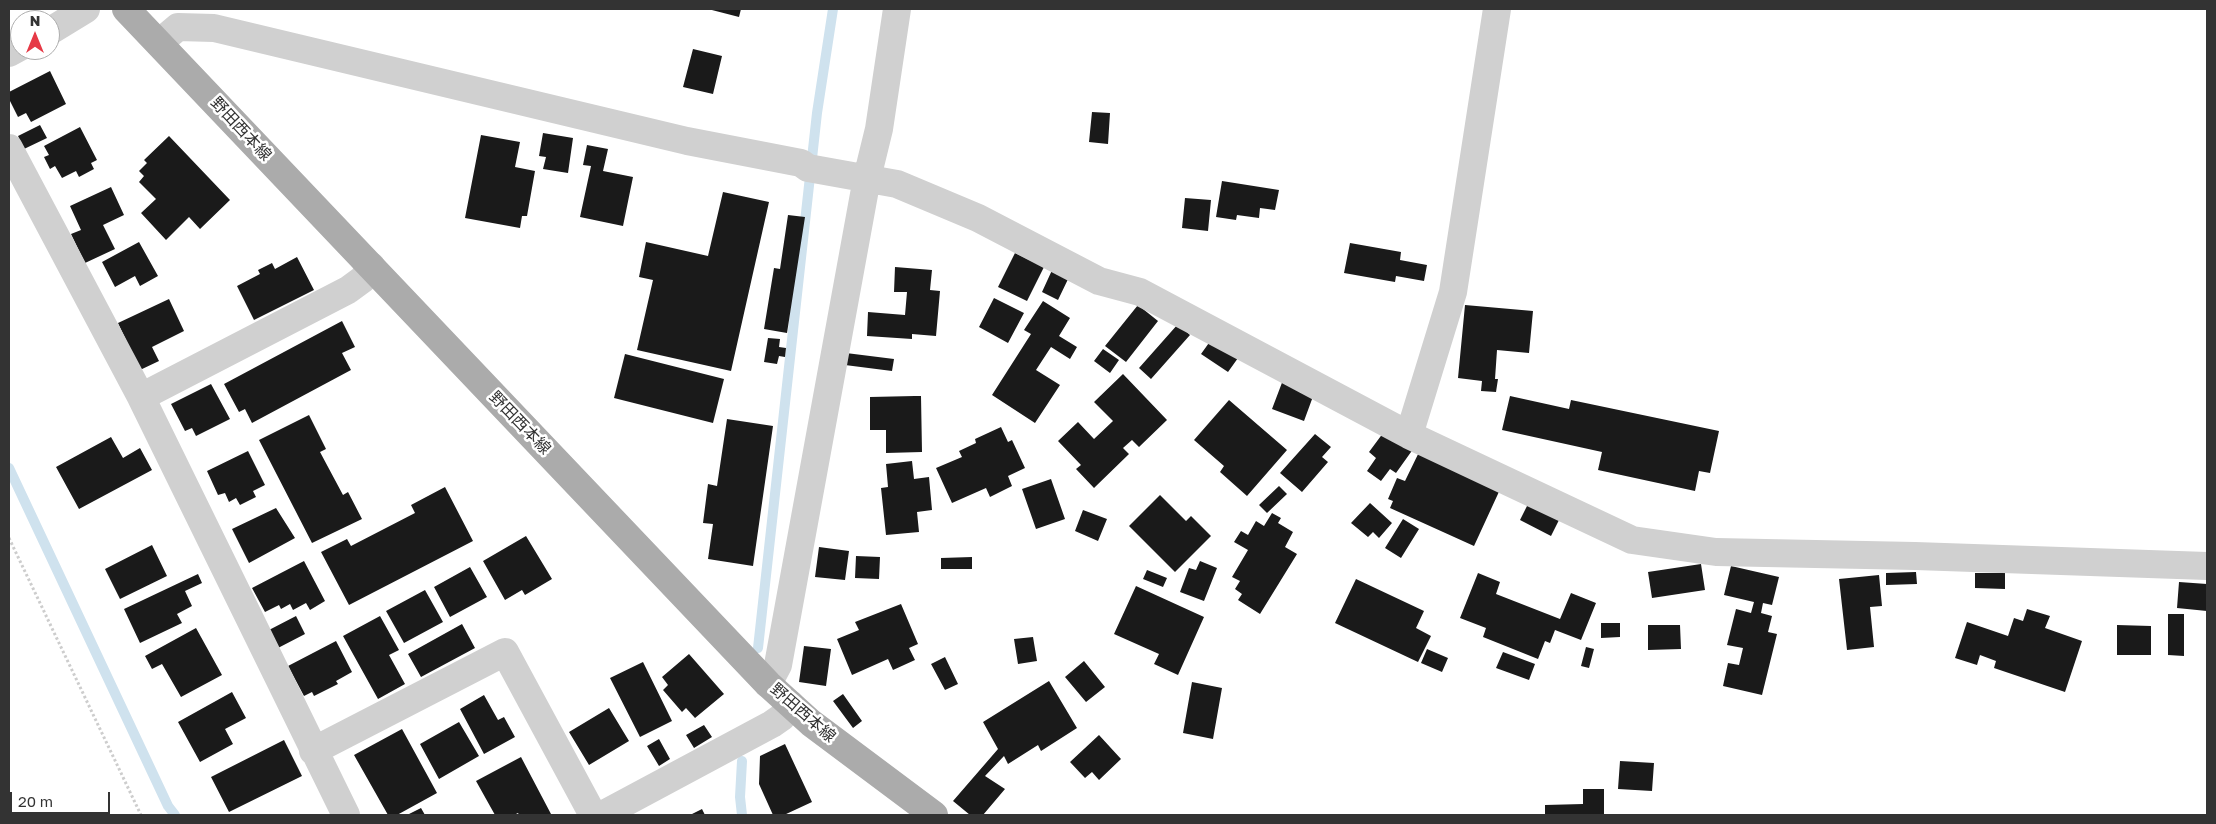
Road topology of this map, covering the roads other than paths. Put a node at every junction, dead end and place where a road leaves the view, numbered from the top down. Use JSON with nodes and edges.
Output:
{"nodes":[{"id":1,"x":86,"y":9,"type":"edge"},
{"id":2,"x":126,"y":9,"type":"edge"},
{"id":3,"x":897,"y":9,"type":"edge"},
{"id":4,"x":1497,"y":9,"type":"edge"},
{"id":5,"x":60,"y":25,"type":"edge"},
{"id":6,"x":159,"y":43,"type":"junction"},
{"id":7,"x":9,"y":148,"type":"edge"},
{"id":8,"x":867,"y":178,"type":"junction"},
{"id":9,"x":371,"y":266,"type":"junction"},
{"id":10,"x":141,"y":397,"type":"junction"},
{"id":11,"x":1409,"y":435,"type":"junction"},
{"id":12,"x":2207,"y":566,"type":"edge"},
{"id":13,"x":768,"y":684,"type":"junction"},
{"id":14,"x":790,"y":704,"type":"junction"},
{"id":15,"x":313,"y":751,"type":"junction"},
{"id":16,"x":346,"y":815,"type":"edge"},
{"id":17,"x":593,"y":815,"type":"edge"},
{"id":18,"x":602,"y":815,"type":"edge"},
{"id":19,"x":934,"y":815,"type":"edge"}],
"edges":[{"from":1,"to":5,"type":"street"},
{"from":2,"to":6,"type":"main road","name":"野田西本線"},
{"from":3,"to":8,"type":"street"},
{"from":4,"to":11,"type":"street"},
{"from":6,"to":8,"type":"street"},
{"from":6,"to":9,"type":"main road","name":"野田西本線"},
{"from":7,"to":10,"type":"street"},
{"from":8,"to":11,"type":"street"},
{"from":8,"to":13,"type":"street"},
{"from":9,"to":10,"type":"street"},
{"from":9,"to":13,"type":"main road","name":"野田西本線"},
{"from":10,"to":15,"type":"street"},
{"from":11,"to":12,"type":"street"},
{"from":13,"to":14,"type":"main road","name":"野田西本線"},
{"from":14,"to":18,"type":"street"},
{"from":14,"to":19,"type":"main road","name":"野田西本線"},
{"from":15,"to":16,"type":"street"},
{"from":15,"to":17,"type":"street"}]}
